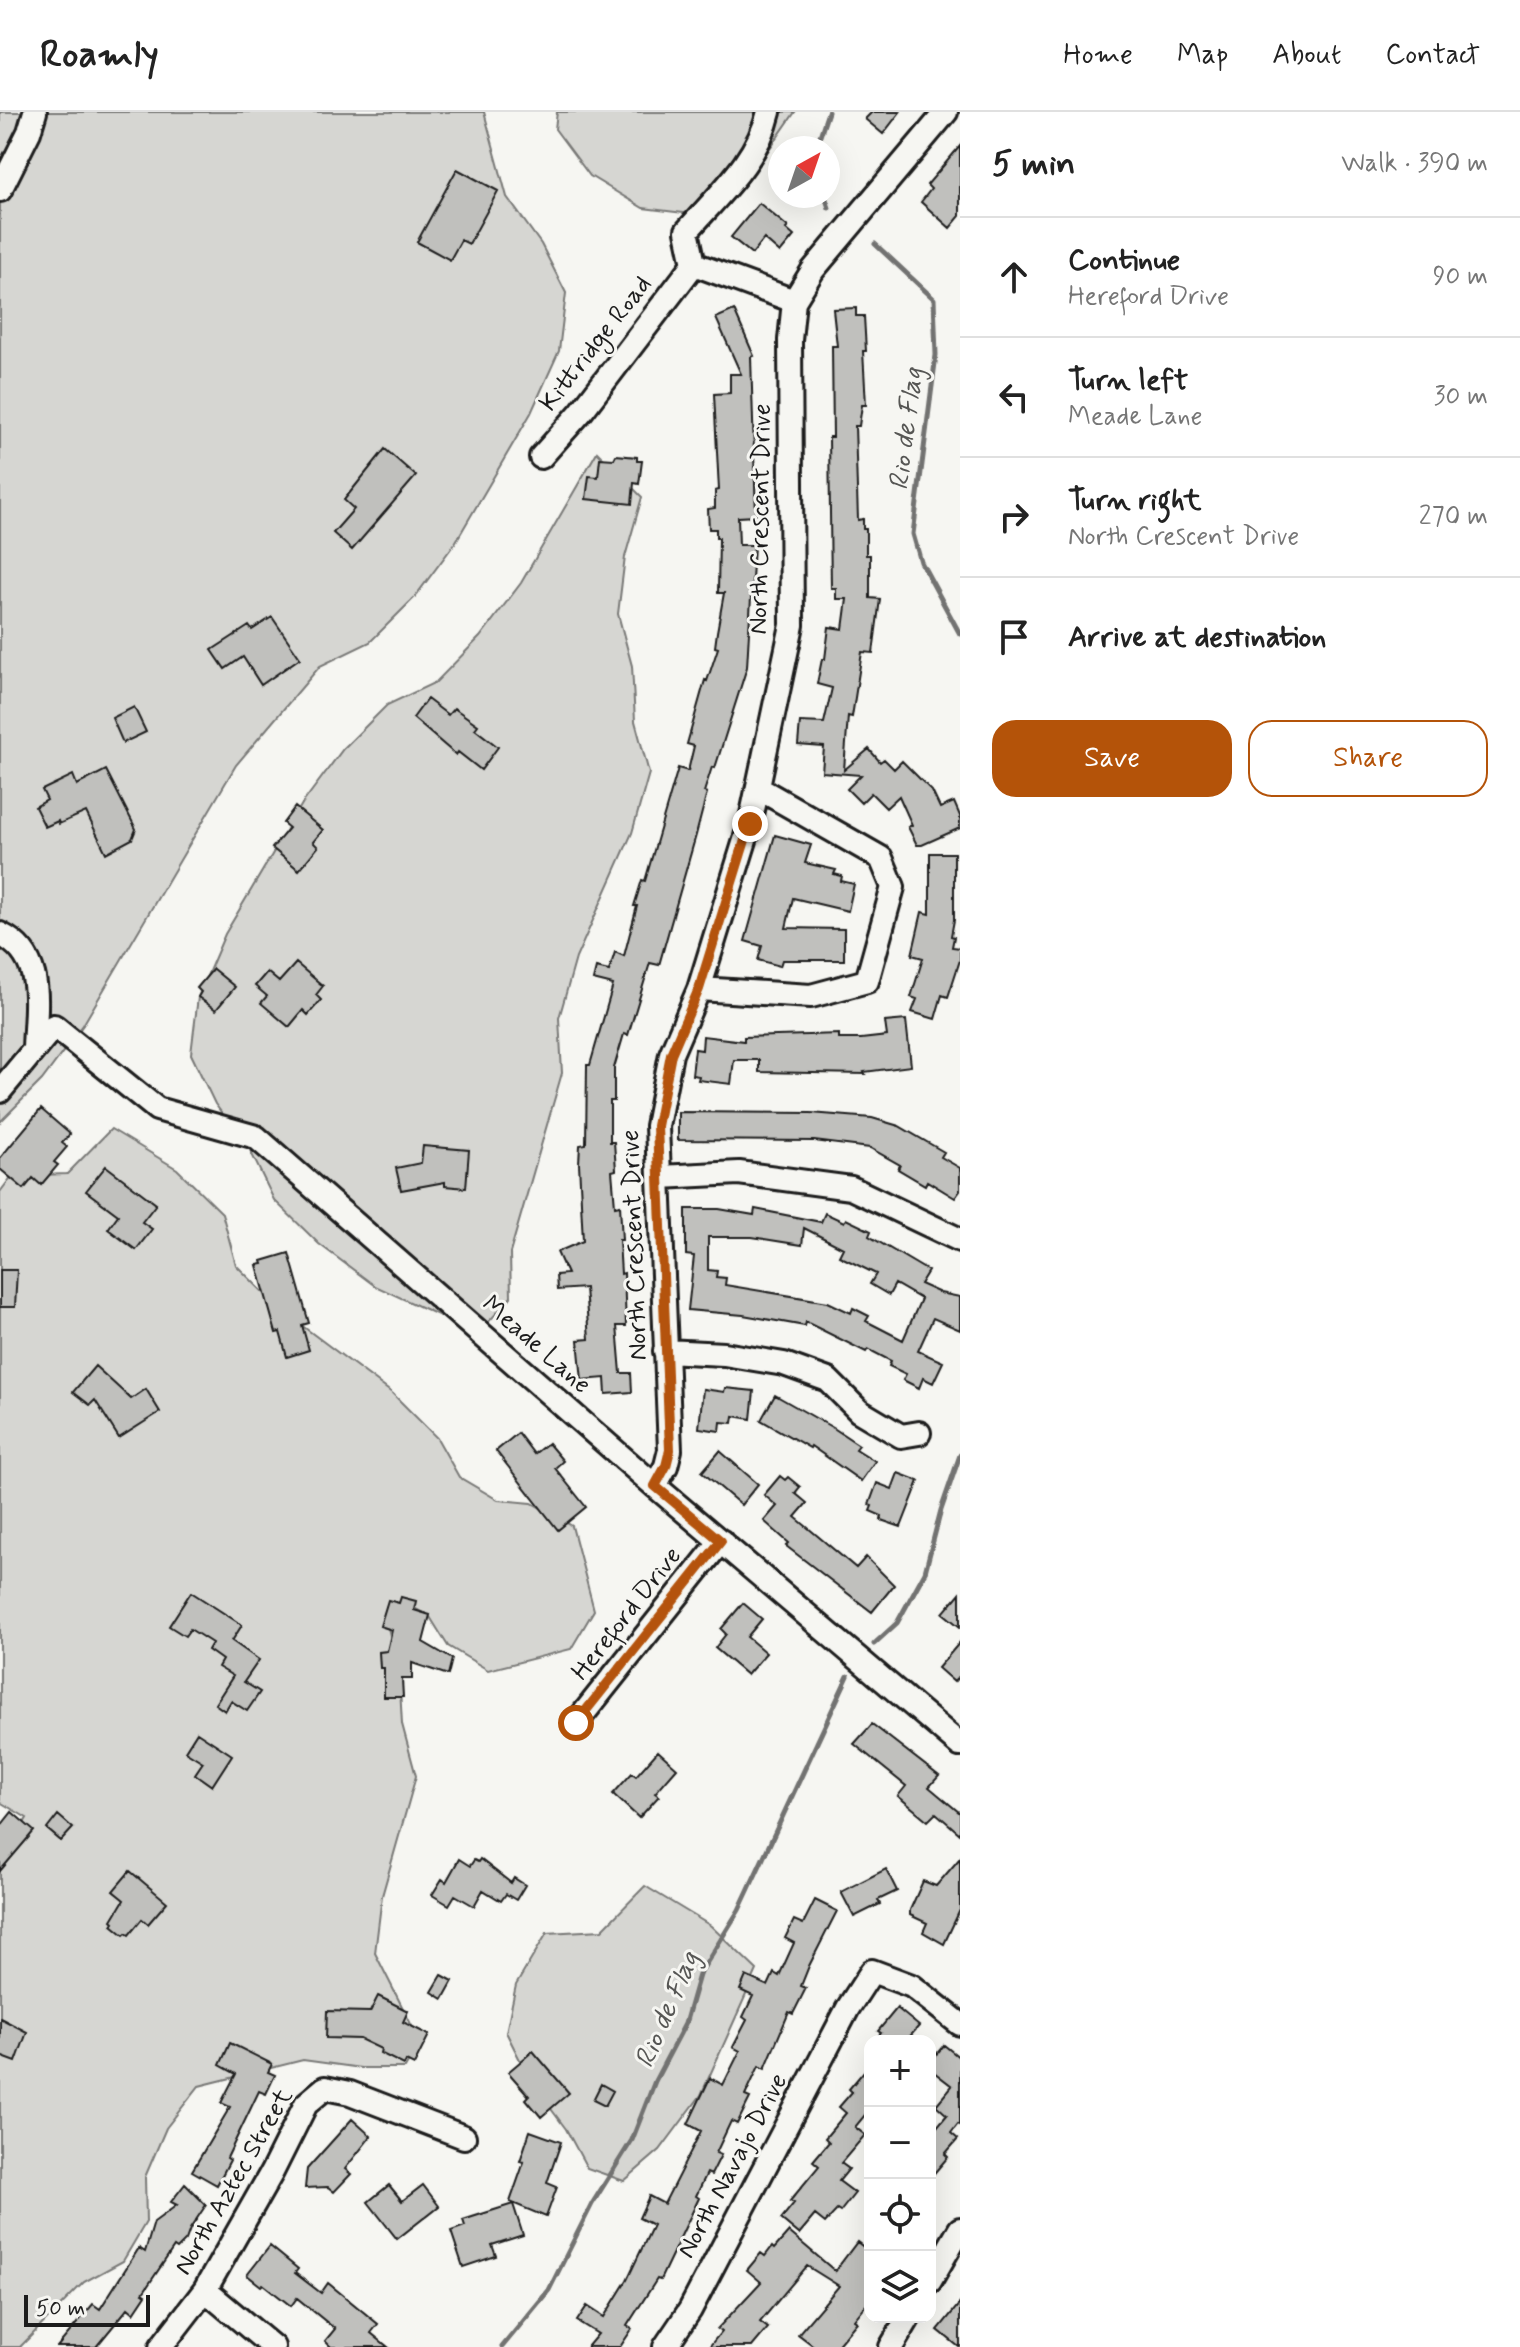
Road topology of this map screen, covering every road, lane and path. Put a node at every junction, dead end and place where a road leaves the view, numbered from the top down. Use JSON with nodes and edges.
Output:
{"nodes":[{"id":1,"x":35,"y":112,"type":"edge"},
{"id":2,"x":769,"y":112,"type":"edge"},
{"id":3,"x":946,"y":112,"type":"edge"},
{"id":4,"x":0,"y":190,"type":"edge"},
{"id":5,"x":694,"y":264,"type":"junction"},
{"id":6,"x":794,"y":301,"type":"junction"},
{"id":7,"x":541,"y":457,"type":"dead end"},
{"id":8,"x":758,"y":788,"type":"junction"},
{"id":9,"x":0,"y":934,"type":"edge"},
{"id":10,"x":699,"y":989,"type":"junction"},
{"id":11,"x":34,"y":1050,"type":"junction"},
{"id":12,"x":0,"y":1091,"type":"edge"},
{"id":13,"x":660,"y":1177,"type":"junction"},
{"id":14,"x":960,"y":1240,"type":"edge"},
{"id":15,"x":665,"y":1351,"type":"junction"},
{"id":16,"x":919,"y":1433,"type":"dead end"},
{"id":17,"x":655,"y":1486,"type":"junction"},
{"id":18,"x":721,"y":1541,"type":"junction"},
{"id":19,"x":576,"y":1723,"type":"dead end"},
{"id":20,"x":960,"y":1745,"type":"edge"},
{"id":21,"x":960,"y":2024,"type":"edge"},
{"id":22,"x":464,"y":2137,"type":"dead end"},
{"id":23,"x":960,"y":2229,"type":"edge"},
{"id":24,"x":936,"y":2271,"type":"edge"},
{"id":25,"x":205,"y":2290,"type":"junction"},
{"id":26,"x":905,"y":2323,"type":"edge"},
{"id":27,"x":161,"y":2347,"type":"edge"},
{"id":28,"x":273,"y":2347,"type":"edge"},
{"id":29,"x":665,"y":2347,"type":"edge"},
{"id":30,"x":891,"y":2347,"type":"edge"}],
"edges":[{"from":1,"to":4,"type":"street"},
{"from":2,"to":5,"type":"street"},
{"from":3,"to":6,"type":"street","name":"North Crescent Drive"},
{"from":5,"to":6,"type":"street"},
{"from":5,"to":7,"type":"street","name":"Kittridge Road"},
{"from":6,"to":8,"type":"street","name":"North Crescent Drive"},
{"from":8,"to":10,"type":"street","name":"North Crescent Drive"},
{"from":8,"to":10,"type":"street"},
{"from":9,"to":11,"type":"street"},
{"from":10,"to":13,"type":"street","name":"North Crescent Drive"},
{"from":11,"to":12,"type":"street"},
{"from":11,"to":17,"type":"street","name":"Meade Lane"},
{"from":13,"to":14,"type":"street"},
{"from":13,"to":15,"type":"street","name":"North Crescent Drive"},
{"from":15,"to":16,"type":"street"},
{"from":15,"to":17,"type":"street","name":"North Crescent Drive"},
{"from":17,"to":18,"type":"street","name":"Meade Lane"},
{"from":18,"to":19,"type":"street","name":"Hereford Drive"},
{"from":18,"to":20,"type":"street","name":"Meade Lane"},
{"from":21,"to":29,"type":"street","name":"North Navajo Drive"},
{"from":22,"to":25,"type":"street","name":"North Aztec Street"},
{"from":23,"to":24,"type":"street"},
{"from":25,"to":27,"type":"street","name":"North Aztec Street"},
{"from":25,"to":28,"type":"street"},
{"from":26,"to":30,"type":"street"}]}
